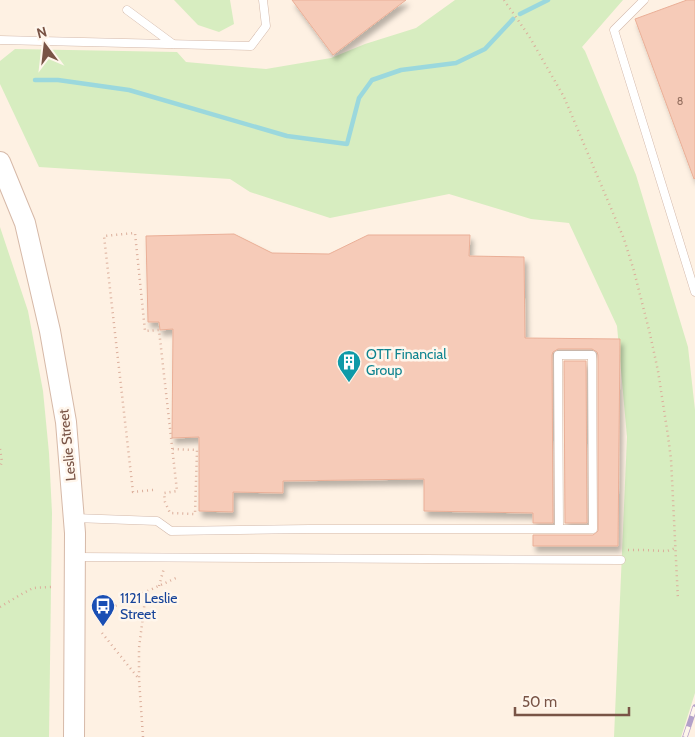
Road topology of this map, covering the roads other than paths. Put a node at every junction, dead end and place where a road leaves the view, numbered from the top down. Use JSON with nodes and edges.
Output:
{"nodes":[{"id":1,"x":263,"y":0,"type":"edge"},
{"id":2,"x":644,"y":0,"type":"edge"},
{"id":3,"x":127,"y":10,"type":"dead end"},
{"id":4,"x":0,"y":40,"type":"edge"},
{"id":5,"x":173,"y":44,"type":"junction"},
{"id":6,"x":0,"y":162,"type":"edge"},
{"id":7,"x":695,"y":292,"type":"edge"},
{"id":8,"x":74,"y":518,"type":"junction"},
{"id":9,"x":560,"y":529,"type":"junction"},
{"id":10,"x":75,"y":557,"type":"junction"},
{"id":11,"x":621,"y":560,"type":"dead end"},
{"id":12,"x":74,"y":737,"type":"edge"}],
"edges":[{"from":1,"to":5,"type":"lane"},
{"from":2,"to":7,"type":"lane"},
{"from":3,"to":5,"type":"lane"},
{"from":4,"to":5,"type":"lane"},
{"from":6,"to":8,"type":"main road","name":"Leslie Street"},
{"from":8,"to":9,"type":"lane"},
{"from":8,"to":10,"type":"main road","name":"Leslie Street"},
{"from":9,"to":9,"type":"lane"},
{"from":10,"to":11,"type":"lane"},
{"from":10,"to":12,"type":"main road","name":"Leslie Street"}]}
